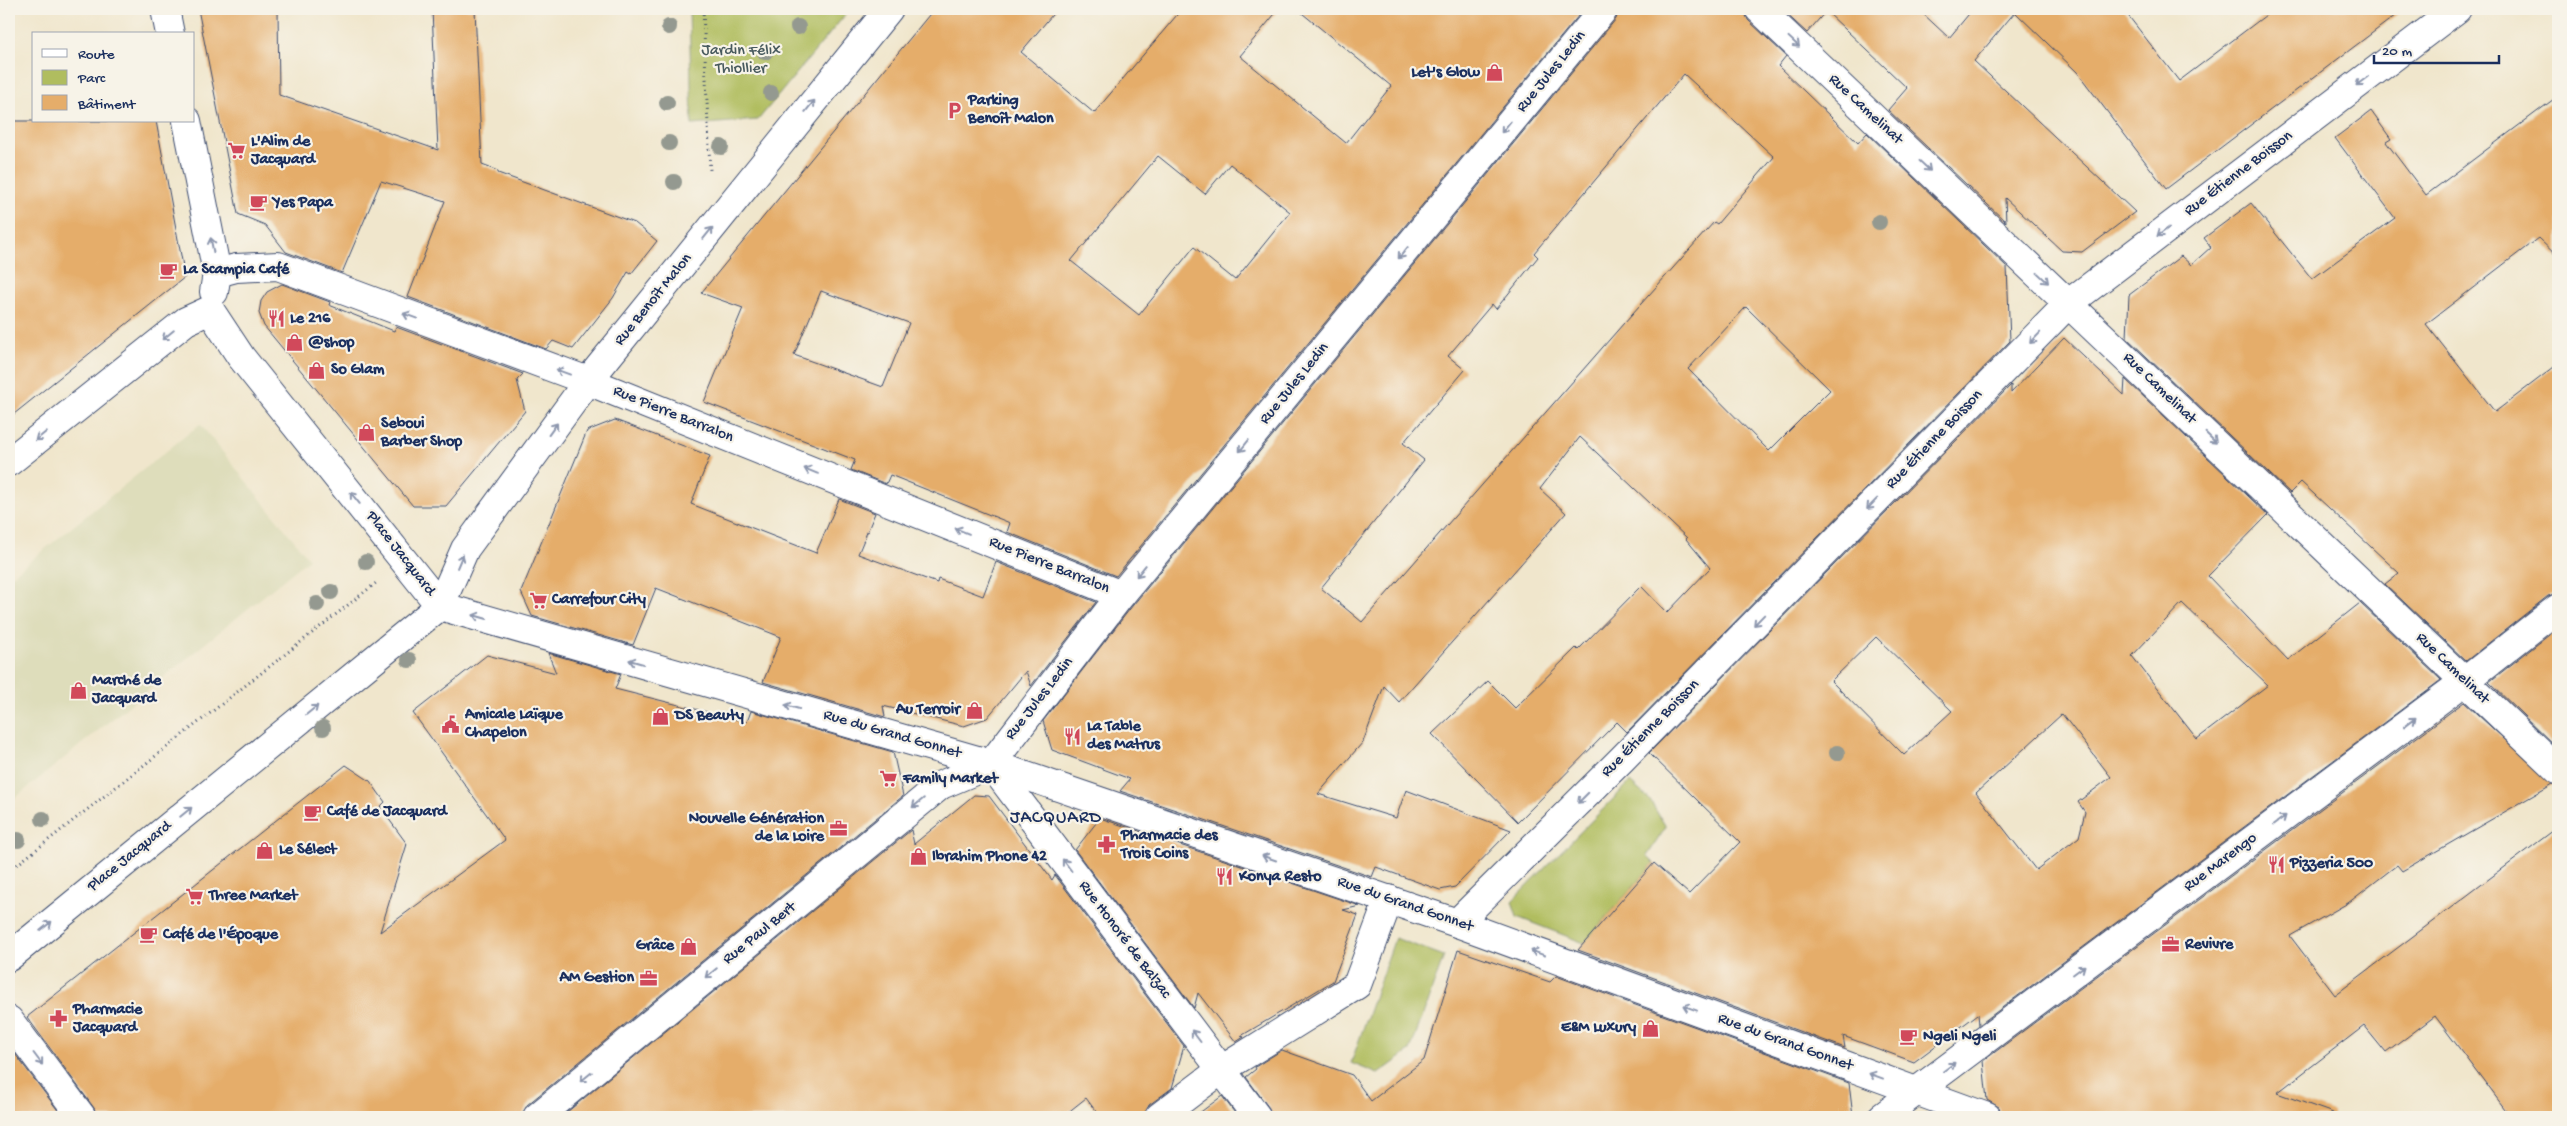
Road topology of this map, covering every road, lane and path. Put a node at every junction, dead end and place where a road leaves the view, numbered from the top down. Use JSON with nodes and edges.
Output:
{"nodes":[{"id":1,"x":165,"y":9,"type":"edge"},
{"id":2,"x":703,"y":9,"type":"edge"},
{"id":3,"x":889,"y":9,"type":"edge"},
{"id":4,"x":1604,"y":9,"type":"edge"},
{"id":5,"x":1759,"y":9,"type":"edge"},
{"id":6,"x":2457,"y":9,"type":"edge"},
{"id":7,"x":170,"y":32,"type":"edge"},
{"id":8,"x":188,"y":122,"type":"edge"},
{"id":9,"x":713,"y":227,"type":"junction"},
{"id":10,"x":218,"y":273,"type":"junction"},
{"id":11,"x":2069,"y":303,"type":"junction"},
{"id":12,"x":210,"y":310,"type":"junction"},
{"id":13,"x":588,"y":381,"type":"junction"},
{"id":14,"x":9,"y":462,"type":"edge"},
{"id":15,"x":392,"y":543,"type":"junction"},
{"id":16,"x":1121,"y":595,"type":"junction"},
{"id":17,"x":440,"y":606,"type":"junction"},
{"id":18,"x":2558,"y":608,"type":"edge"},
{"id":19,"x":2465,"y":681,"type":"junction"},
{"id":20,"x":991,"y":764,"type":"junction"},
{"id":21,"x":2558,"y":770,"type":"edge"},
{"id":22,"x":9,"y":871,"type":"edge"},
{"id":23,"x":1389,"y":900,"type":"junction"},
{"id":24,"x":1457,"y":923,"type":"junction"},
{"id":25,"x":9,"y":957,"type":"edge"},
{"id":26,"x":9,"y":1020,"type":"edge"},
{"id":27,"x":1221,"y":1070,"type":"junction"},
{"id":28,"x":1917,"y":1092,"type":"junction"},
{"id":29,"x":82,"y":1117,"type":"edge"},
{"id":30,"x":536,"y":1117,"type":"edge"},
{"id":31,"x":1159,"y":1117,"type":"edge"},
{"id":32,"x":1257,"y":1117,"type":"edge"},
{"id":33,"x":1882,"y":1117,"type":"edge"},
{"id":34,"x":1987,"y":1117,"type":"edge"}],
"edges":[{"from":1,"to":7,"type":"street"},
{"from":2,"to":9,"type":"path"},
{"from":9,"to":3,"type":"street","name":"Rue Benoît Malon","one_way":true},
{"from":4,"to":16,"type":"street","name":"Rue Jules Ledin","one_way":true},
{"from":5,"to":11,"type":"street","name":"Rue Camelinat","one_way":true},
{"from":6,"to":11,"type":"street","name":"Rue Étienne Boisson","one_way":true},
{"from":10,"to":8,"type":"street","one_way":true},
{"from":13,"to":9,"type":"street","name":"Rue Benoît Malon","one_way":true},
{"from":10,"to":12,"type":"street"},
{"from":13,"to":10,"type":"street","name":"Rue Pierre Barralon","one_way":true},
{"from":11,"to":19,"type":"street","name":"Rue Camelinat","one_way":true},
{"from":11,"to":24,"type":"street","name":"Rue Étienne Boisson","one_way":true},
{"from":12,"to":14,"type":"street","one_way":true},
{"from":15,"to":12,"type":"street","name":"Place Jacquard","one_way":true},
{"from":16,"to":13,"type":"street","name":"Rue Pierre Barralon","one_way":true},
{"from":17,"to":13,"type":"street","name":"Rue Benoît Malon","one_way":true},
{"from":15,"to":17,"type":"street","name":"Place Jacquard"},
{"from":15,"to":22,"type":"path"},
{"from":16,"to":20,"type":"street","name":"Rue Jules Ledin"},
{"from":20,"to":17,"type":"street","name":"Rue du Grand Gonnet","one_way":true},
{"from":25,"to":17,"type":"street","name":"Place Jacquard","one_way":true},
{"from":18,"to":19,"type":"street","name":"Rue Marengo"},
{"from":19,"to":21,"type":"street","name":"Rue Camelinat"},
{"from":28,"to":19,"type":"street","name":"Rue Marengo","one_way":true},
{"from":23,"to":20,"type":"street","name":"Rue du Grand Gonnet","one_way":true},
{"from":27,"to":20,"type":"street","name":"Rue Honoré de Balzac","one_way":true},
{"from":20,"to":30,"type":"street","name":"Rue Paul Bert","one_way":true},
{"from":23,"to":24,"type":"street","name":"Rue du Grand Gonnet"},
{"from":23,"to":27,"type":"street"},
{"from":28,"to":24,"type":"street","name":"Rue du Grand Gonnet","one_way":true},
{"from":26,"to":29,"type":"street","one_way":true},
{"from":27,"to":31,"type":"street"},
{"from":27,"to":32,"type":"street","name":"Rue Honoré de Balzac"},
{"from":28,"to":33,"type":"street","name":"Rue Marengo"},
{"from":28,"to":34,"type":"street","name":"Rue du Grand Gonnet"}]}
